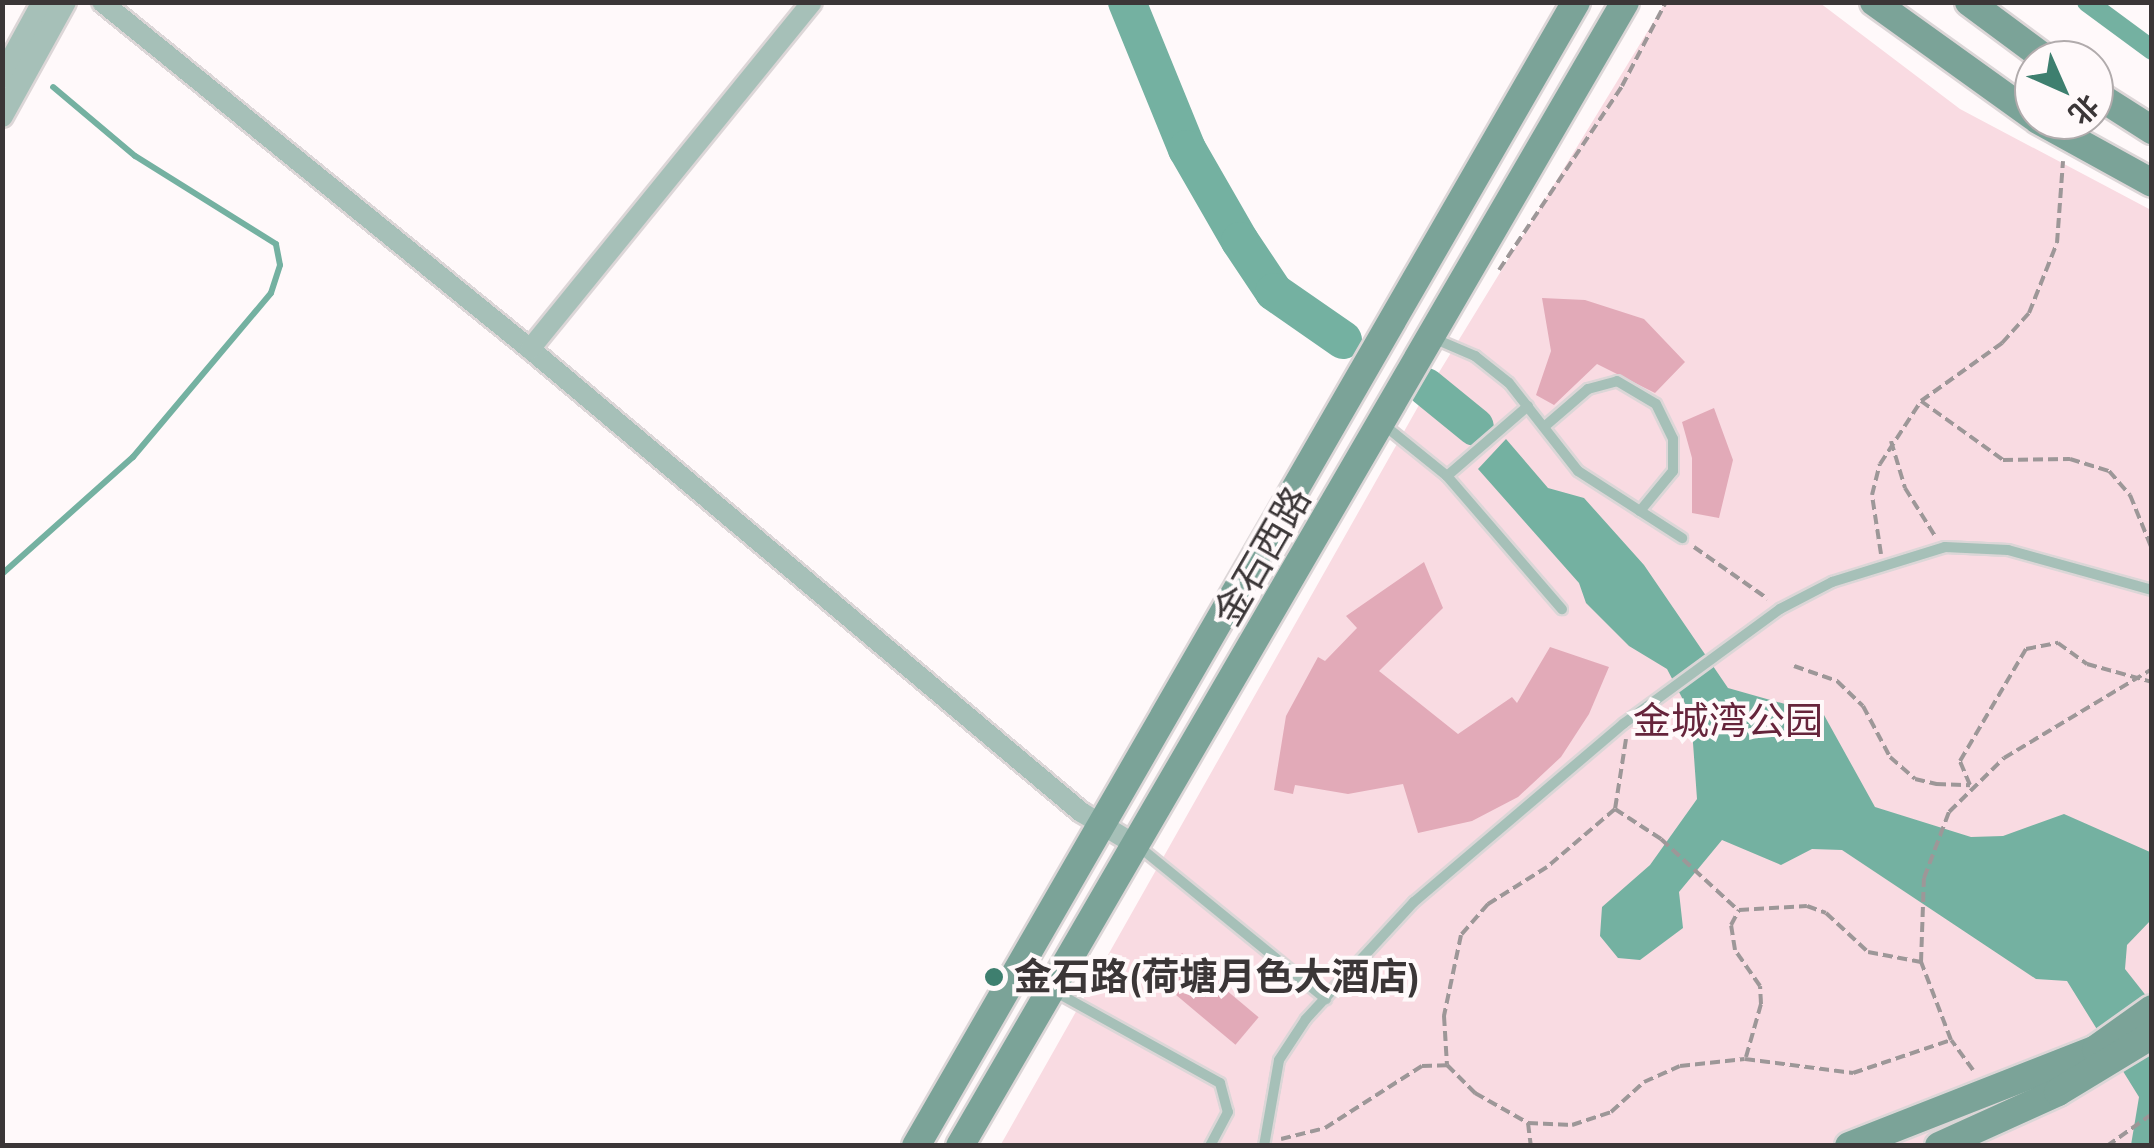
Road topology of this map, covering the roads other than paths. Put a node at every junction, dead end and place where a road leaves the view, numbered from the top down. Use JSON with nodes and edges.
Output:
{"nodes":[{"id":1,"x":43,"y":2,"type":"edge"},
{"id":2,"x":65,"y":2,"type":"edge"},
{"id":3,"x":102,"y":2,"type":"edge"},
{"id":4,"x":812,"y":2,"type":"edge"},
{"id":5,"x":1576,"y":2,"type":"edge"},
{"id":6,"x":1625,"y":2,"type":"edge"},
{"id":7,"x":1874,"y":2,"type":"edge"},
{"id":8,"x":1969,"y":2,"type":"edge"},
{"id":9,"x":2020,"y":40,"type":"edge"},
{"id":10,"x":2,"y":77,"type":"edge"},
{"id":11,"x":2014,"y":103,"type":"edge"},
{"id":12,"x":2114,"y":106,"type":"edge"},
{"id":13,"x":2,"y":116,"type":"edge"},
{"id":14,"x":2152,"y":130,"type":"edge"},
{"id":15,"x":2073,"y":140,"type":"edge"},
{"id":16,"x":2152,"y":182,"type":"edge"},
{"id":17,"x":1432,"y":338,"type":"junction"},
{"id":18,"x":530,"y":350,"type":"junction"},
{"id":19,"x":1528,"y":406,"type":"junction"},
{"id":20,"x":1383,"y":424,"type":"junction"},
{"id":21,"x":1544,"y":427,"type":"junction"},
{"id":22,"x":1447,"y":476,"type":"junction"},
{"id":23,"x":1640,"y":511,"type":"junction"},
{"id":24,"x":1682,"y":538,"type":"road end"},
{"id":25,"x":2152,"y":590,"type":"edge"},
{"id":26,"x":1562,"y":609,"type":"dead end"},
{"id":27,"x":1100,"y":822,"type":"junction"},
{"id":28,"x":1136,"y":844,"type":"junction"},
{"id":29,"x":1051,"y":990,"type":"junction"},
{"id":30,"x":1326,"y":1000,"type":"junction"},
{"id":31,"x":2152,"y":1009,"type":"edge"},
{"id":32,"x":2152,"y":1035,"type":"edge"},
{"id":33,"x":2101,"y":1057,"type":"junction"},
{"id":34,"x":1264,"y":1143,"type":"edge"},
{"id":35,"x":916,"y":1146,"type":"edge"},
{"id":36,"x":960,"y":1146,"type":"edge"},
{"id":37,"x":1210,"y":1146,"type":"edge"},
{"id":38,"x":1849,"y":1146,"type":"edge"},
{"id":39,"x":1939,"y":1146,"type":"edge"}],
"edges":[{"from":1,"to":10,"type":"street"},
{"from":2,"to":13,"type":"street"},
{"from":3,"to":18,"type":"street"},
{"from":4,"to":18,"type":"street"},
{"from":5,"to":27,"type":"main road","name":"金石西路"},
{"from":6,"to":17,"type":"main road","name":"金石西路"},
{"from":7,"to":11,"type":"main road"},
{"from":8,"to":9,"type":"main road"},
{"from":12,"to":14,"type":"main road"},
{"from":15,"to":16,"type":"main road"},
{"from":17,"to":19,"type":"lane"},
{"from":17,"to":20,"type":"main road","name":"金石西路"},
{"from":18,"to":27,"type":"street"},
{"from":19,"to":21,"type":"lane"},
{"from":19,"to":22,"type":"lane"},
{"from":20,"to":22,"type":"lane"},
{"from":20,"to":28,"type":"main road","name":"金石西路"},
{"from":21,"to":23,"type":"lane"},
{"from":21,"to":23,"type":"lane"},
{"from":22,"to":26,"type":"lane"},
{"from":23,"to":24,"type":"lane"},
{"from":25,"to":30,"type":"lane"},
{"from":27,"to":28,"type":"street"},
{"from":27,"to":35,"type":"main road","name":"金石西路"},
{"from":28,"to":29,"type":"main road","name":"金石西路"},
{"from":28,"to":30,"type":"lane"},
{"from":29,"to":36,"type":"main road","name":"金石西路"},
{"from":29,"to":37,"type":"lane"},
{"from":30,"to":34,"type":"lane"},
{"from":31,"to":33,"type":"main road"},
{"from":32,"to":33,"type":"main road"},
{"from":33,"to":38,"type":"main road"},
{"from":33,"to":39,"type":"main road"}]}
